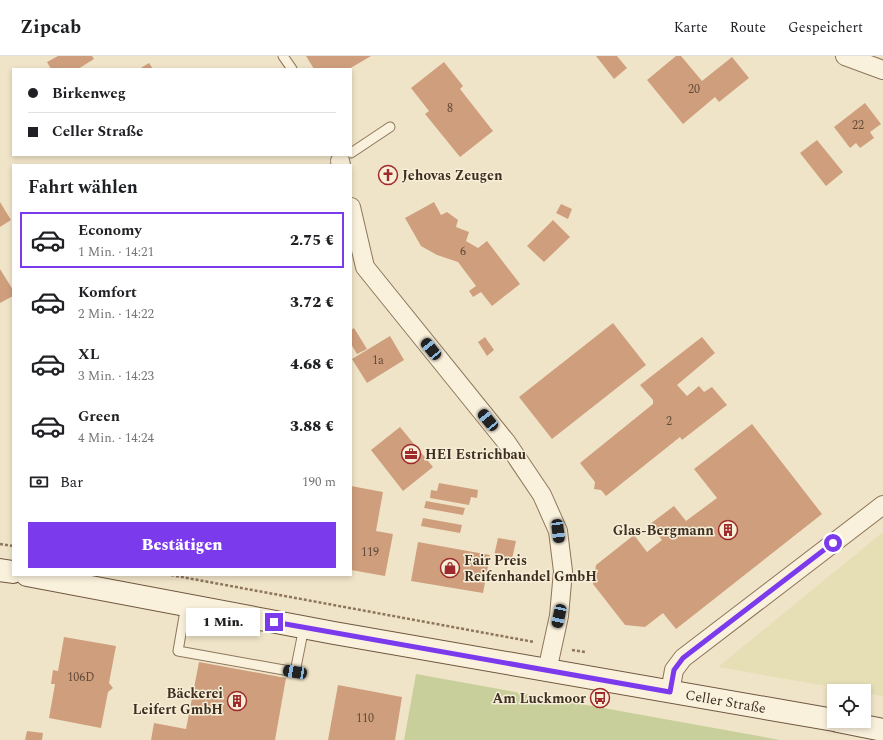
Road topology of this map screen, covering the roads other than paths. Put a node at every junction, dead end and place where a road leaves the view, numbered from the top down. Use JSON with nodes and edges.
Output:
{"nodes":[{"id":1,"x":283,"y":56,"type":"edge"},
{"id":2,"x":845,"y":56,"type":"edge"},
{"id":3,"x":291,"y":68,"type":"edge"},
{"id":4,"x":883,"y":70,"type":"edge"},
{"id":5,"x":390,"y":127,"type":"dead end"},
{"id":6,"x":352,"y":153,"type":"edge"},
{"id":7,"x":352,"y":211,"type":"edge"},
{"id":8,"x":883,"y":505,"type":"edge"},
{"id":9,"x":0,"y":570,"type":"edge"},
{"id":10,"x":12,"y":572,"type":"edge"},
{"id":11,"x":32,"y":576,"type":"edge"},
{"id":12,"x":186,"y":605,"type":"junction"},
{"id":13,"x":304,"y":627,"type":"junction"},
{"id":14,"x":547,"y":671,"type":"junction"},
{"id":15,"x":670,"y":692,"type":"junction"},
{"id":16,"x":827,"y":719,"type":"edge"},
{"id":17,"x":871,"y":728,"type":"edge"},
{"id":18,"x":883,"y":730,"type":"edge"}],
"edges":[{"from":1,"to":3,"type":"lane"},
{"from":2,"to":4,"type":"street"},
{"from":5,"to":6,"type":"lane"},
{"from":7,"to":14,"type":"street"},
{"from":8,"to":15,"type":"street"},
{"from":9,"to":10,"type":"street"},
{"from":11,"to":12,"type":"street","name":"Celler Straße"},
{"from":12,"to":13,"type":"street","name":"Celler Straße"},
{"from":12,"to":13,"type":"lane"},
{"from":13,"to":14,"type":"street","name":"Celler Straße"},
{"from":14,"to":15,"type":"street","name":"Celler Straße"},
{"from":15,"to":16,"type":"street","name":"Celler Straße"},
{"from":17,"to":18,"type":"street"}]}
